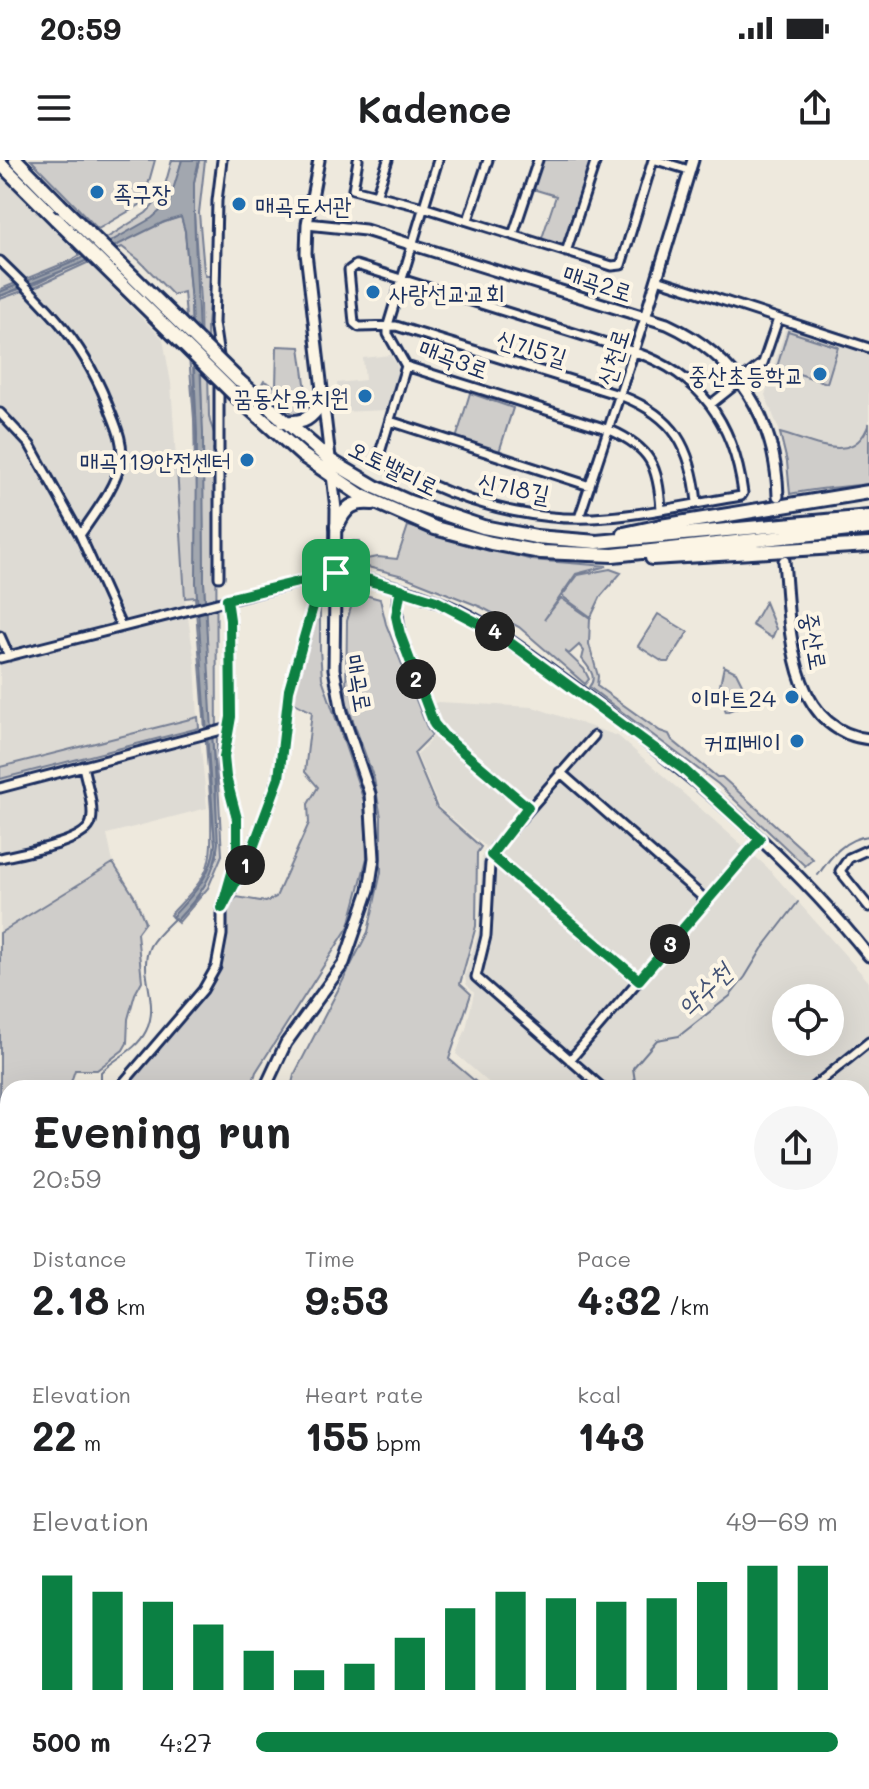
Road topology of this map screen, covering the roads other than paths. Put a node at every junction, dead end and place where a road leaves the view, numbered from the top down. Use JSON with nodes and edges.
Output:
{"nodes":[{"id":1,"x":16,"y":160,"type":"edge"},
{"id":2,"x":222,"y":160,"type":"edge"},
{"id":3,"x":319,"y":160,"type":"edge"},
{"id":4,"x":358,"y":160,"type":"edge"},
{"id":5,"x":388,"y":160,"type":"edge"},
{"id":6,"x":438,"y":160,"type":"edge"},
{"id":7,"x":488,"y":160,"type":"edge"},
{"id":8,"x":538,"y":160,"type":"edge"},
{"id":9,"x":596,"y":160,"type":"edge"},
{"id":10,"x":654,"y":160,"type":"edge"},
{"id":11,"x":0,"y":163,"type":"edge"},
{"id":12,"x":691,"y":165,"type":"edge"},
{"id":13,"x":377,"y":193,"type":"junction"},
{"id":14,"x":423,"y":207,"type":"junction"},
{"id":15,"x":468,"y":220,"type":"junction"},
{"id":16,"x":307,"y":224,"type":"junction"},
{"id":17,"x":513,"y":235,"type":"junction"},
{"id":18,"x":411,"y":243,"type":"junction"},
{"id":19,"x":566,"y":252,"type":"junction"},
{"id":20,"x":0,"y":261,"type":"edge"},
{"id":21,"x":401,"y":279,"type":"junction"},
{"id":22,"x":657,"y":279,"type":"junction"},
{"id":23,"x":645,"y":318,"type":"junction"},
{"id":24,"x":778,"y":319,"type":"junction"},
{"id":25,"x":388,"y":325,"type":"junction"},
{"id":26,"x":869,"y":348,"type":"edge"},
{"id":27,"x":635,"y":352,"type":"junction"},
{"id":28,"x":406,"y":366,"type":"junction"},
{"id":29,"x":741,"y":381,"type":"junction"},
{"id":30,"x":622,"y":396,"type":"junction"},
{"id":31,"x":322,"y":402,"type":"junction"},
{"id":32,"x":711,"y":404,"type":"junction"},
{"id":33,"x":0,"y":413,"type":"edge"},
{"id":34,"x":390,"y":421,"type":"junction"},
{"id":35,"x":283,"y":422,"type":"junction"},
{"id":36,"x":610,"y":430,"type":"junction"},
{"id":37,"x":331,"y":461,"type":"junction"},
{"id":38,"x":333,"y":478,"type":"junction"},
{"id":39,"x":590,"y":486,"type":"junction"},
{"id":40,"x":869,"y":492,"type":"edge"},
{"id":41,"x":778,"y":496,"type":"dead end"},
{"id":42,"x":697,"y":502,"type":"junction"},
{"id":43,"x":374,"y":503,"type":"junction"},
{"id":44,"x":661,"y":509,"type":"junction"},
{"id":45,"x":869,"y":517,"type":"edge"},
{"id":46,"x":579,"y":518,"type":"junction"},
{"id":47,"x":337,"y":526,"type":"junction"},
{"id":48,"x":869,"y":528,"type":"edge"},
{"id":49,"x":80,"y":535,"type":"junction"},
{"id":50,"x":597,"y":542,"type":"junction"},
{"id":51,"x":869,"y":545,"type":"edge"},
{"id":52,"x":613,"y":555,"type":"junction"},
{"id":53,"x":784,"y":561,"type":"dead end"},
{"id":54,"x":336,"y":573,"type":"junction"},
{"id":55,"x":322,"y":575,"type":"junction"},
{"id":56,"x":219,"y":577,"type":"dead end"},
{"id":57,"x":401,"y":589,"type":"junction"},
{"id":58,"x":223,"y":600,"type":"junction"},
{"id":59,"x":121,"y":626,"type":"junction"},
{"id":60,"x":0,"y":636,"type":"edge"},
{"id":61,"x":4,"y":657,"type":"edge"},
{"id":62,"x":226,"y":729,"type":"junction"},
{"id":63,"x":594,"y":736,"type":"dead end"},
{"id":64,"x":869,"y":739,"type":"edge"},
{"id":65,"x":83,"y":766,"type":"junction"},
{"id":66,"x":560,"y":772,"type":"junction"},
{"id":67,"x":0,"y":788,"type":"edge"},
{"id":68,"x":528,"y":807,"type":"junction"},
{"id":69,"x":760,"y":839,"type":"junction"},
{"id":70,"x":869,"y":849,"type":"edge"},
{"id":71,"x":491,"y":855,"type":"junction"},
{"id":72,"x":0,"y":858,"type":"edge"},
{"id":73,"x":707,"y":901,"type":"junction"},
{"id":74,"x":869,"y":907,"type":"edge"},
{"id":75,"x":222,"y":908,"type":"junction"},
{"id":76,"x":869,"y":956,"type":"edge"},
{"id":77,"x":639,"y":980,"type":"junction"},
{"id":78,"x":869,"y":1042,"type":"edge"},
{"id":79,"x":570,"y":1060,"type":"junction"},
{"id":80,"x":126,"y":1080,"type":"edge"},
{"id":81,"x":269,"y":1080,"type":"edge"},
{"id":82,"x":593,"y":1080,"type":"edge"},
{"id":83,"x":822,"y":1080,"type":"edge"}],
"edges":[{"from":1,"to":35,"type":"highway","name":"오토밸리로","bridge":true},
{"from":2,"to":56,"type":"street"},
{"from":3,"to":16,"type":"street","name":"매곡로"},
{"from":4,"to":13,"type":"street"},
{"from":5,"to":13,"type":"street"},
{"from":6,"to":14,"type":"street"},
{"from":7,"to":15,"type":"street"},
{"from":8,"to":17,"type":"street"},
{"from":9,"to":19,"type":"street"},
{"from":10,"to":12,"type":"street"},
{"from":10,"to":19,"type":"street"},
{"from":11,"to":38,"type":"highway","name":"오토밸리로","bridge":true},
{"from":12,"to":22,"type":"street","name":"신천로"},
{"from":13,"to":14,"type":"street"},
{"from":14,"to":15,"type":"street"},
{"from":14,"to":18,"type":"street"},
{"from":15,"to":17,"type":"street"},
{"from":16,"to":18,"type":"street","name":"매곡2로"},
{"from":16,"to":31,"type":"street","name":"매곡로"},
{"from":17,"to":19,"type":"street"},
{"from":18,"to":21,"type":"street"},
{"from":18,"to":23,"type":"street","name":"매곡2로"},
{"from":20,"to":49,"type":"street"},
{"from":21,"to":25,"type":"street"},
{"from":21,"to":25,"type":"street","name":"신기5길"},
{"from":21,"to":27,"type":"street"},
{"from":22,"to":23,"type":"street","name":"신천로"},
{"from":22,"to":24,"type":"street"},
{"from":23,"to":27,"type":"street","name":"신천로"},
{"from":23,"to":29,"type":"street","name":"매곡2로"},
{"from":24,"to":26,"type":"street"},
{"from":24,"to":29,"type":"street"},
{"from":25,"to":28,"type":"street","name":"매곡3로"},
{"from":25,"to":30,"type":"street","name":"신기5길"},
{"from":27,"to":30,"type":"street","name":"신천로"},
{"from":27,"to":32,"type":"street"},
{"from":28,"to":34,"type":"street","name":"신기8길"},
{"from":28,"to":36,"type":"street","name":"매곡3로"},
{"from":29,"to":32,"type":"street"},
{"from":29,"to":41,"type":"street","name":"매곡2로"},
{"from":30,"to":36,"type":"street","name":"신천로"},
{"from":30,"to":42,"type":"street","name":"신기5길"},
{"from":31,"to":35,"type":"highway"},
{"from":31,"to":37,"type":"street","name":"매곡로"},
{"from":32,"to":42,"type":"street","name":"신기8길"},
{"from":33,"to":49,"type":"street"},
{"from":34,"to":39,"type":"street"},
{"from":34,"to":46,"type":"street","name":"신기8길"},
{"from":35,"to":37,"type":"highway","name":"오토밸리로"},
{"from":36,"to":39,"type":"street","name":"신천로"},
{"from":36,"to":44,"type":"street","name":"매곡3로"},
{"from":37,"to":38,"type":"street","name":"매곡로"},
{"from":37,"to":50,"type":"highway","name":"오토밸리로"},
{"from":38,"to":43,"type":"highway","name":"오토밸리로"},
{"from":38,"to":47,"type":"street","name":"매곡로"},
{"from":39,"to":46,"type":"street","name":"신천로"},
{"from":40,"to":50,"type":"highway"},
{"from":42,"to":44,"type":"street","name":"신기8길"},
{"from":43,"to":47,"type":"highway"},
{"from":43,"to":52,"type":"highway","name":"오토밸리로"},
{"from":44,"to":46,"type":"street","name":"신기8길"},
{"from":45,"to":50,"type":"highway","name":"오토밸리로"},
{"from":47,"to":54,"type":"street","name":"매곡로"},
{"from":48,"to":52,"type":"highway","name":"오토밸리로"},
{"from":49,"to":59,"type":"street"},
{"from":51,"to":52,"type":"highway"},
{"from":53,"to":64,"type":"street","name":"중산로"},
{"from":54,"to":55,"type":"street"},
{"from":54,"to":57,"type":"street"},
{"from":54,"to":81,"type":"street","name":"매곡로"},
{"from":55,"to":58,"type":"street"},
{"from":55,"to":75,"type":"street"},
{"from":57,"to":68,"type":"street"},
{"from":57,"to":69,"type":"street"},
{"from":58,"to":59,"type":"street"},
{"from":58,"to":62,"type":"street"},
{"from":59,"to":61,"type":"street"},
{"from":60,"to":61,"type":"street"},
{"from":62,"to":65,"type":"street"},
{"from":62,"to":75,"type":"street"},
{"from":63,"to":66,"type":"street"},
{"from":65,"to":67,"type":"street"},
{"from":65,"to":72,"type":"street"},
{"from":66,"to":68,"type":"street"},
{"from":66,"to":73,"type":"street"},
{"from":68,"to":71,"type":"street"},
{"from":69,"to":73,"type":"street"},
{"from":69,"to":76,"type":"street"},
{"from":70,"to":74,"type":"street"},
{"from":71,"to":77,"type":"street"},
{"from":71,"to":79,"type":"street"},
{"from":73,"to":77,"type":"street"},
{"from":75,"to":80,"type":"street"},
{"from":77,"to":79,"type":"street"},
{"from":78,"to":83,"type":"street"},
{"from":79,"to":82,"type":"street"}]}
